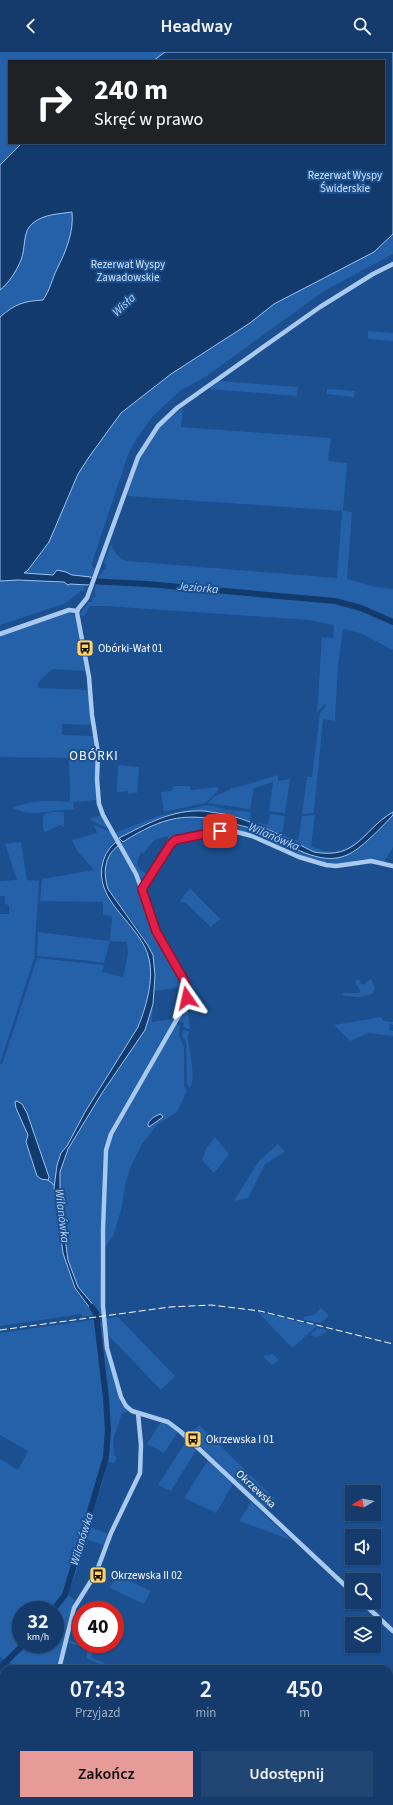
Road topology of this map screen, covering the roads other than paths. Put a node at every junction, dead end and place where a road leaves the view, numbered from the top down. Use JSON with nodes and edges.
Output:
{"nodes":[{"id":1,"x":393,"y":264,"type":"edge"},
{"id":2,"x":77,"y":611,"type":"junction"},
{"id":3,"x":0,"y":634,"type":"edge"},
{"id":4,"x":393,"y":866,"type":"edge"},
{"id":5,"x":142,"y":889,"type":"junction"},
{"id":6,"x":138,"y":1413,"type":"junction"},
{"id":7,"x":345,"y":1585,"type":"edge"},
{"id":8,"x":369,"y":1609,"type":"edge"},
{"id":9,"x":393,"y":1631,"type":"edge"},
{"id":10,"x":60,"y":1665,"type":"edge"}],
"edges":[{"from":1,"to":2,"type":"street"},
{"from":2,"to":3,"type":"street"},
{"from":2,"to":5,"type":"street"},
{"from":4,"to":5,"type":"street"},
{"from":5,"to":6,"type":"street"},
{"from":6,"to":7,"type":"street","name":"Okrzewska"},
{"from":6,"to":10,"type":"street"},
{"from":8,"to":9,"type":"street"}]}
